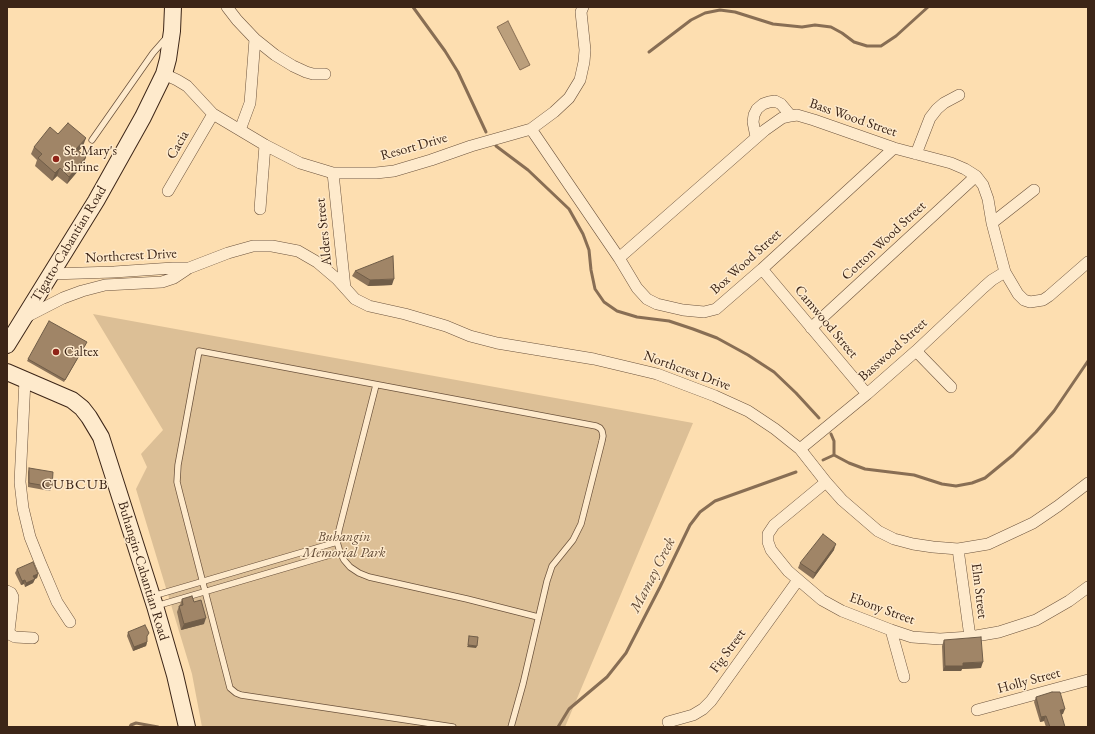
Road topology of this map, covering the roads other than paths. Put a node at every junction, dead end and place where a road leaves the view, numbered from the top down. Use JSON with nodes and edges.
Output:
{"nodes":[{"id":1,"x":173,"y":7,"type":"edge"},
{"id":2,"x":227,"y":7,"type":"edge"},
{"id":3,"x":583,"y":7,"type":"edge"},
{"id":4,"x":172,"y":31,"type":"junction"},
{"id":5,"x":255,"y":40,"type":"junction"},
{"id":6,"x":164,"y":74,"type":"junction"},
{"id":7,"x":325,"y":74,"type":"dead end"},
{"id":8,"x":959,"y":95,"type":"dead end"},
{"id":9,"x":213,"y":114,"type":"junction"},
{"id":10,"x":791,"y":116,"type":"junction"},
{"id":11,"x":240,"y":130,"type":"junction"},
{"id":12,"x":531,"y":130,"type":"junction"},
{"id":13,"x":756,"y":137,"type":"junction"},
{"id":14,"x":92,"y":140,"type":"dead end"},
{"id":15,"x":265,"y":145,"type":"junction"},
{"id":16,"x":894,"y":148,"type":"junction"},
{"id":17,"x":916,"y":154,"type":"junction"},
{"id":18,"x":333,"y":173,"type":"junction"},
{"id":19,"x":976,"y":176,"type":"junction"},
{"id":20,"x":1034,"y":190,"type":"dead end"},
{"id":21,"x":168,"y":191,"type":"dead end"},
{"id":22,"x":260,"y":209,"type":"dead end"},
{"id":23,"x":992,"y":223,"type":"junction"},
{"id":24,"x":619,"y":258,"type":"junction"},
{"id":25,"x":1088,"y":262,"type":"edge"},
{"id":26,"x":189,"y":268,"type":"junction"},
{"id":27,"x":762,"y":269,"type":"junction"},
{"id":28,"x":114,"y":272,"type":"junction"},
{"id":29,"x":1005,"y":272,"type":"junction"},
{"id":30,"x":51,"y":274,"type":"junction"},
{"id":31,"x":115,"y":284,"type":"junction"},
{"id":32,"x":345,"y":288,"type":"junction"},
{"id":33,"x":24,"y":318,"type":"junction"},
{"id":34,"x":811,"y":328,"type":"junction"},
{"id":35,"x":7,"y":345,"type":"edge"},
{"id":36,"x":916,"y":351,"type":"junction"},
{"id":37,"x":7,"y":372,"type":"edge"},
{"id":38,"x":25,"y":380,"type":"junction"},
{"id":39,"x":376,"y":385,"type":"junction"},
{"id":40,"x":951,"y":387,"type":"dead end"},
{"id":41,"x":867,"y":394,"type":"junction"},
{"id":42,"x":800,"y":450,"type":"junction"},
{"id":43,"x":826,"y":482,"type":"junction"},
{"id":44,"x":1088,"y":483,"type":"edge"},
{"id":45,"x":337,"y":542,"type":"junction"},
{"id":46,"x":958,"y":548,"type":"junction"},
{"id":47,"x":340,"y":552,"type":"junction"},
{"id":48,"x":290,"y":556,"type":"junction"},
{"id":49,"x":293,"y":566,"type":"junction"},
{"id":50,"x":249,"y":568,"type":"junction"},
{"id":51,"x":252,"y":578,"type":"junction"},
{"id":52,"x":798,"y":580,"type":"junction"},
{"id":53,"x":203,"y":582,"type":"junction"},
{"id":54,"x":1088,"y":587,"type":"edge"},
{"id":55,"x":7,"y":591,"type":"edge"},
{"id":56,"x":206,"y":591,"type":"junction"},
{"id":57,"x":154,"y":601,"type":"junction"},
{"id":58,"x":538,"y":617,"type":"junction"},
{"id":59,"x":70,"y":622,"type":"dead end"},
{"id":60,"x":891,"y":630,"type":"junction"},
{"id":61,"x":970,"y":637,"type":"junction"},
{"id":62,"x":33,"y":638,"type":"dead end"},
{"id":63,"x":904,"y":677,"type":"dead end"},
{"id":64,"x":1088,"y":680,"type":"edge"},
{"id":65,"x":977,"y":710,"type":"dead end"},
{"id":66,"x":668,"y":722,"type":"dead end"},
{"id":67,"x":187,"y":727,"type":"edge"},
{"id":68,"x":454,"y":727,"type":"edge"},
{"id":69,"x":511,"y":727,"type":"edge"}],
"edges":[{"from":1,"to":4,"type":"main road","name":"Tigatto-Cabantian Road"},
{"from":2,"to":5,"type":"street"},
{"from":3,"to":12,"type":"street","name":"Resort Drive"},
{"from":4,"to":6,"type":"main road","name":"Tigatto-Cabantian Road"},
{"from":4,"to":14,"type":"lane"},
{"from":5,"to":7,"type":"street"},
{"from":5,"to":11,"type":"street"},
{"from":6,"to":9,"type":"street","name":"Resort Drive"},
{"from":6,"to":30,"type":"main road","name":"Tigatto-Cabantian Road"},
{"from":8,"to":17,"type":"street"},
{"from":9,"to":11,"type":"street","name":"Resort Drive"},
{"from":9,"to":21,"type":"street","name":"Cacia"},
{"from":10,"to":13,"type":"street","name":"Bass Wood Street"},
{"from":10,"to":13,"type":"street"},
{"from":10,"to":16,"type":"street","name":"Bass Wood Street"},
{"from":11,"to":15,"type":"street","name":"Resort Drive"},
{"from":12,"to":18,"type":"street","name":"Resort Drive"},
{"from":12,"to":24,"type":"street","name":"Box Wood Street"},
{"from":13,"to":24,"type":"street","name":"Bass Wood Street"},
{"from":15,"to":18,"type":"street","name":"Resort Drive"},
{"from":15,"to":22,"type":"street"},
{"from":16,"to":17,"type":"street","name":"Bass Wood Street"},
{"from":16,"to":27,"type":"street","name":"Box Wood Street"},
{"from":17,"to":19,"type":"street","name":"Bass Wood Street"},
{"from":18,"to":32,"type":"street","name":"Alders Street"},
{"from":19,"to":23,"type":"street"},
{"from":19,"to":34,"type":"street","name":"Cotton Wood Street"},
{"from":20,"to":23,"type":"street"},
{"from":23,"to":29,"type":"street"},
{"from":24,"to":27,"type":"street","name":"Box Wood Street"},
{"from":25,"to":29,"type":"street"},
{"from":26,"to":28,"type":"street","name":"Northcrest Drive"},
{"from":26,"to":31,"type":"street","name":"Northcrest Drive"},
{"from":26,"to":32,"type":"street","name":"Northcrest Drive"},
{"from":27,"to":34,"type":"street","name":"Camwood Street"},
{"from":28,"to":30,"type":"street","name":"Northcrest Drive"},
{"from":28,"to":31,"type":"street"},
{"from":29,"to":36,"type":"street","name":"Basswood Street"},
{"from":30,"to":33,"type":"main road","name":"Tigatto-Cabantian Road"},
{"from":31,"to":33,"type":"street","name":"Northcrest Drive"},
{"from":32,"to":42,"type":"street","name":"Northcrest Drive"},
{"from":33,"to":35,"type":"main road","name":"Tigatto-Cabantian Road"},
{"from":34,"to":41,"type":"street","name":"Camwood Street"},
{"from":36,"to":40,"type":"street"},
{"from":36,"to":41,"type":"street","name":"Basswood Street"},
{"from":37,"to":38,"type":"main road","name":"Buhangin-Cabantian Road"},
{"from":38,"to":57,"type":"main road","name":"Buhangin-Cabantian Road"},
{"from":38,"to":59,"type":"street"},
{"from":39,"to":45,"type":"lane"},
{"from":39,"to":53,"type":"lane"},
{"from":39,"to":58,"type":"lane"},
{"from":41,"to":42,"type":"street","name":"Basswood Street"},
{"from":42,"to":43,"type":"street","name":"Northcrest Drive"},
{"from":43,"to":46,"type":"street","name":"Northcrest Drive"},
{"from":43,"to":52,"type":"street","name":"Ebony Street"},
{"from":44,"to":46,"type":"street","name":"Northcrest Drive"},
{"from":45,"to":47,"type":"lane"},
{"from":45,"to":48,"type":"lane"},
{"from":46,"to":61,"type":"street","name":"Elm Street"},
{"from":47,"to":49,"type":"lane"},
{"from":47,"to":58,"type":"lane"},
{"from":48,"to":49,"type":"lane"},
{"from":48,"to":50,"type":"lane"},
{"from":49,"to":51,"type":"lane"},
{"from":50,"to":51,"type":"lane"},
{"from":50,"to":53,"type":"lane"},
{"from":51,"to":56,"type":"lane"},
{"from":52,"to":60,"type":"street","name":"Ebony Street"},
{"from":52,"to":66,"type":"street","name":"Fig Street"},
{"from":53,"to":56,"type":"lane"},
{"from":53,"to":57,"type":"lane"},
{"from":54,"to":61,"type":"street","name":"Ebony Street"},
{"from":55,"to":62,"type":"street"},
{"from":56,"to":57,"type":"lane"},
{"from":56,"to":68,"type":"lane"},
{"from":57,"to":67,"type":"main road","name":"Buhangin-Cabantian Road"},
{"from":58,"to":69,"type":"lane"},
{"from":60,"to":61,"type":"street","name":"Ebony Street"},
{"from":60,"to":63,"type":"street"},
{"from":64,"to":65,"type":"street","name":"Holly Street"}]}
